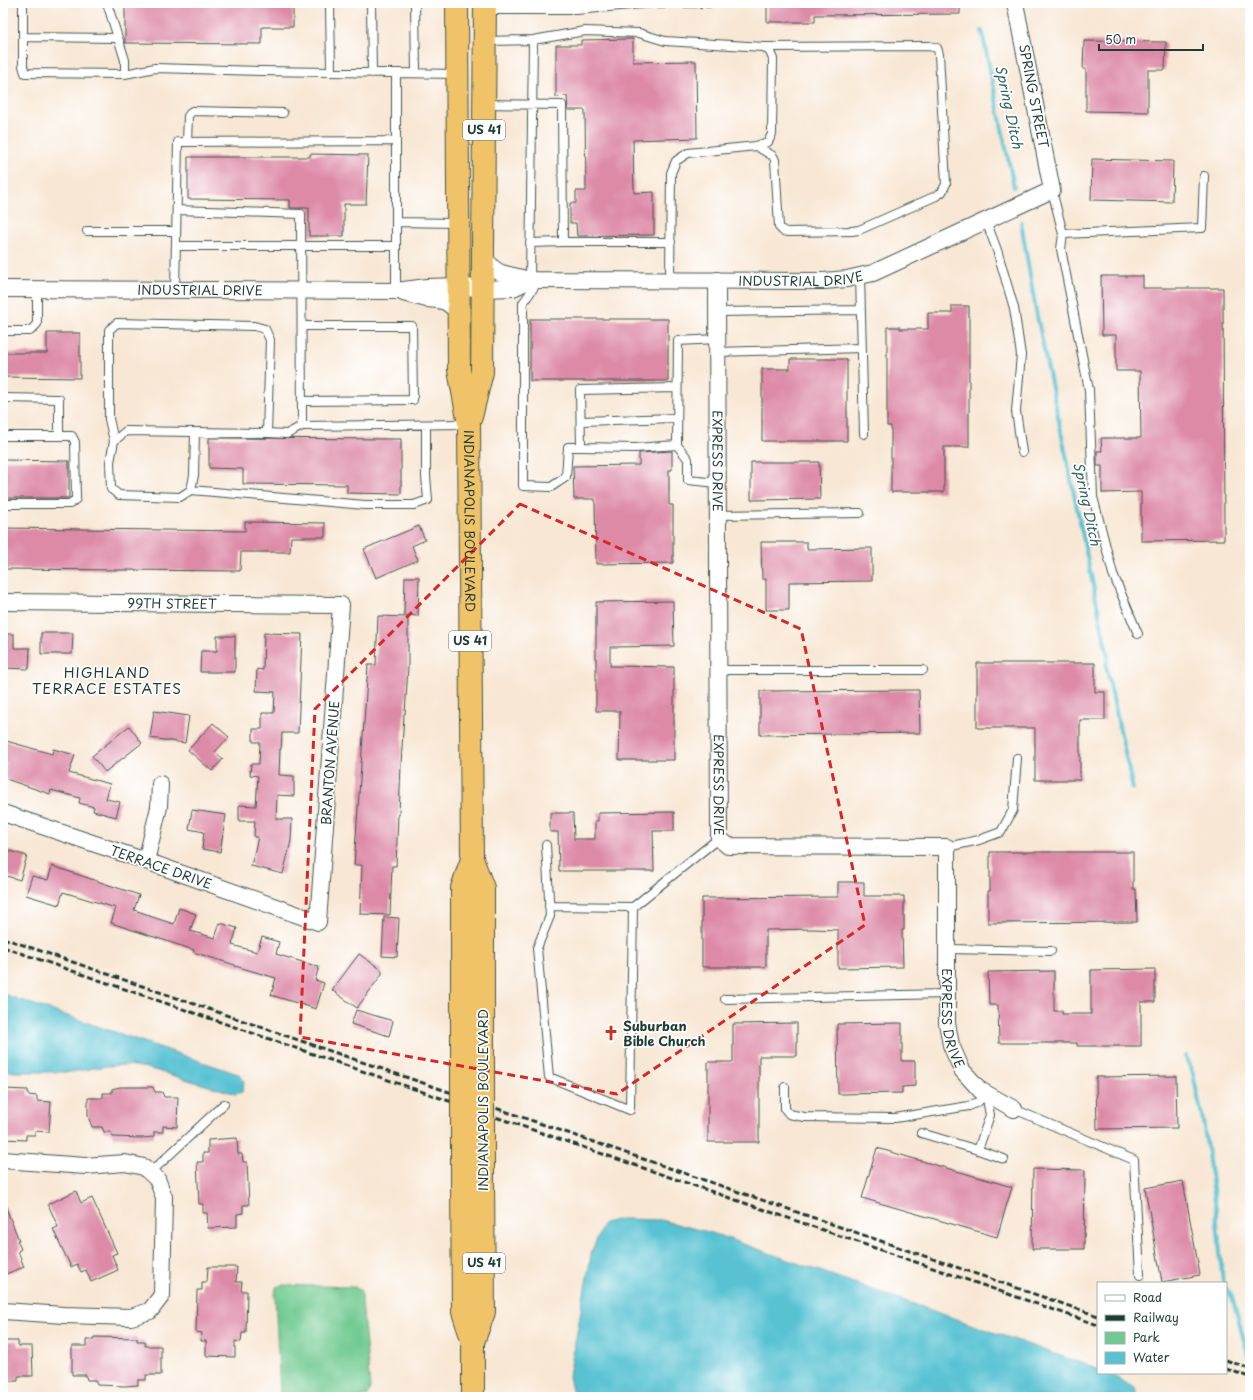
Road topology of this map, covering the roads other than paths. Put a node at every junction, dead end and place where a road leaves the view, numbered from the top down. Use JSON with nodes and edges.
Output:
{"nodes":[{"id":1,"x":23,"y":3,"type":"edge"},
{"id":2,"x":107,"y":3,"type":"edge"},
{"id":3,"x":330,"y":3,"type":"edge"},
{"id":4,"x":371,"y":3,"type":"edge"},
{"id":5,"x":415,"y":3,"type":"edge"},
{"id":6,"x":456,"y":3,"type":"edge"},
{"id":7,"x":709,"y":3,"type":"edge"},
{"id":8,"x":1015,"y":3,"type":"edge"},
{"id":9,"x":485,"y":7,"type":"edge"},
{"id":10,"x":23,"y":37,"type":"junction"},
{"id":11,"x":118,"y":38,"type":"junction"},
{"id":12,"x":533,"y":40,"type":"junction"},
{"id":13,"x":485,"y":41,"type":"junction"},
{"id":14,"x":764,"y":48,"type":"junction"},
{"id":15,"x":330,"y":72,"type":"junction"},
{"id":16,"x":372,"y":73,"type":"junction"},
{"id":17,"x":396,"y":73,"type":"junction"},
{"id":18,"x":416,"y":73,"type":"junction"},
{"id":19,"x":125,"y":74,"type":"junction"},
{"id":20,"x":457,"y":74,"type":"junction"},
{"id":21,"x":484,"y":104,"type":"junction"},
{"id":22,"x":532,"y":104,"type":"junction"},
{"id":23,"x":283,"y":113,"type":"dead end"},
{"id":24,"x":396,"y":141,"type":"junction"},
{"id":25,"x":187,"y":142,"type":"junction"},
{"id":26,"x":756,"y":146,"type":"junction"},
{"id":27,"x":1204,"y":176,"type":"dead end"},
{"id":28,"x":1052,"y":190,"type":"junction"},
{"id":29,"x":176,"y":210,"type":"junction"},
{"id":30,"x":986,"y":221,"type":"junction"},
{"id":31,"x":396,"y":222,"type":"junction"},
{"id":32,"x":458,"y":223,"type":"junction"},
{"id":33,"x":87,"y":231,"type":"dead end"},
{"id":34,"x":176,"y":231,"type":"junction"},
{"id":35,"x":1063,"y":234,"type":"junction"},
{"id":36,"x":563,"y":242,"type":"junction"},
{"id":37,"x":671,"y":242,"type":"junction"},
{"id":38,"x":530,"y":243,"type":"junction"},
{"id":39,"x":176,"y":246,"type":"junction"},
{"id":40,"x":300,"y":246,"type":"junction"},
{"id":41,"x":396,"y":246,"type":"junction"},
{"id":42,"x":484,"y":257,"type":"junction"},
{"id":43,"x":860,"y":276,"type":"junction"},
{"id":44,"x":534,"y":280,"type":"junction"},
{"id":45,"x":670,"y":280,"type":"junction"},
{"id":46,"x":717,"y":280,"type":"junction"},
{"id":47,"x":458,"y":286,"type":"junction"},
{"id":48,"x":3,"y":289,"type":"edge"},
{"id":49,"x":37,"y":289,"type":"junction"},
{"id":50,"x":483,"y":289,"type":"junction"},
{"id":51,"x":175,"y":290,"type":"junction"},
{"id":52,"x":300,"y":290,"type":"junction"},
{"id":53,"x":396,"y":290,"type":"junction"},
{"id":54,"x":861,"y":310,"type":"junction"},
{"id":55,"x":459,"y":312,"type":"junction"},
{"id":56,"x":717,"y":312,"type":"junction"},
{"id":57,"x":302,"y":326,"type":"junction"},
{"id":58,"x":3,"y":331,"type":"edge"},
{"id":59,"x":717,"y":345,"type":"junction"},
{"id":60,"x":862,"y":348,"type":"junction"},
{"id":61,"x":677,"y":388,"type":"junction"},
{"id":62,"x":3,"y":398,"type":"edge"},
{"id":63,"x":302,"y":401,"type":"junction"},
{"id":64,"x":676,"y":418,"type":"junction"},
{"id":65,"x":581,"y":421,"type":"junction"},
{"id":66,"x":469,"y":424,"type":"junction"},
{"id":67,"x":426,"y":425,"type":"junction"},
{"id":68,"x":302,"y":426,"type":"junction"},
{"id":69,"x":195,"y":432,"type":"junction"},
{"id":70,"x":266,"y":433,"type":"junction"},
{"id":71,"x":864,"y":434,"type":"dead end"},
{"id":72,"x":3,"y":436,"type":"edge"},
{"id":73,"x":59,"y":436,"type":"junction"},
{"id":74,"x":114,"y":441,"type":"junction"},
{"id":75,"x":677,"y":445,"type":"junction"},
{"id":76,"x":581,"y":448,"type":"junction"},
{"id":77,"x":1022,"y":452,"type":"dead end"},
{"id":78,"x":718,"y":484,"type":"junction"},
{"id":79,"x":191,"y":490,"type":"junction"},
{"id":80,"x":3,"y":504,"type":"edge"},
{"id":81,"x":860,"y":513,"type":"dead end"},
{"id":82,"x":718,"y":515,"type":"junction"},
{"id":83,"x":3,"y":602,"type":"edge"},
{"id":84,"x":341,"y":605,"type":"joint"},
{"id":85,"x":1138,"y":634,"type":"dead end"},
{"id":86,"x":718,"y":670,"type":"junction"},
{"id":87,"x":923,"y":670,"type":"dead end"},
{"id":88,"x":1017,"y":758,"type":"dead end"},
{"id":89,"x":160,"y":784,"type":"dead end"},
{"id":90,"x":3,"y":813,"type":"edge"},
{"id":91,"x":719,"y":838,"type":"junction"},
{"id":92,"x":546,"y":845,"type":"dead end"},
{"id":93,"x":946,"y":847,"type":"junction"},
{"id":94,"x":146,"y":861,"type":"junction"},
{"id":95,"x":549,"y":906,"type":"junction"},
{"id":96,"x":633,"y":907,"type":"junction"},
{"id":97,"x":318,"y":922,"type":"joint"},
{"id":98,"x":947,"y":949,"type":"junction"},
{"id":99,"x":1051,"y":951,"type":"dead end"},
{"id":100,"x":947,"y":994,"type":"junction"},
{"id":101,"x":725,"y":999,"type":"dead end"},
{"id":102,"x":785,"y":1086,"type":"dead end"},
{"id":103,"x":986,"y":1093,"type":"junction"},
{"id":104,"x":224,"y":1104,"type":"dead end"},
{"id":105,"x":1014,"y":1109,"type":"joint"},
{"id":106,"x":921,"y":1133,"type":"dead end"},
{"id":107,"x":978,"y":1150,"type":"junction"},
{"id":108,"x":1004,"y":1159,"type":"dead end"},
{"id":109,"x":3,"y":1160,"type":"edge"},
{"id":110,"x":150,"y":1173,"type":"junction"},
{"id":111,"x":1140,"y":1275,"type":"dead end"},
{"id":112,"x":3,"y":1311,"type":"edge"},
{"id":113,"x":474,"y":1397,"type":"edge"}],
"edges":[{"from":1,"to":10,"type":"lane"},
{"from":2,"to":11,"type":"lane"},
{"from":3,"to":15,"type":"lane"},
{"from":4,"to":16,"type":"lane"},
{"from":5,"to":18,"type":"lane"},
{"from":6,"to":20,"type":"highway","name":"INDIANAPOLIS BOULEVARD","number":"US 41"},
{"from":7,"to":9,"type":"lane"},
{"from":8,"to":28,"type":"street","name":"SPRING STREET"},
{"from":9,"to":13,"type":"highway","name":"INDIANAPOLIS BOULEVARD","number":"US 41"},
{"from":10,"to":11,"type":"lane"},
{"from":10,"to":19,"type":"lane"},
{"from":11,"to":19,"type":"lane"},
{"from":12,"to":13,"type":"lane"},
{"from":12,"to":14,"type":"lane"},
{"from":12,"to":22,"type":"lane"},
{"from":13,"to":21,"type":"highway","name":"INDIANAPOLIS BOULEVARD","number":"US 41"},
{"from":14,"to":26,"type":"lane"},
{"from":14,"to":26,"type":"lane"},
{"from":15,"to":16,"type":"lane"},
{"from":15,"to":19,"type":"lane"},
{"from":16,"to":17,"type":"lane"},
{"from":17,"to":18,"type":"lane"},
{"from":17,"to":24,"type":"lane"},
{"from":18,"to":20,"type":"lane"},
{"from":20,"to":32,"type":"highway","name":"INDIANAPOLIS BOULEVARD","number":"US 41"},
{"from":21,"to":22,"type":"lane"},
{"from":21,"to":42,"type":"highway","name":"INDIANAPOLIS BOULEVARD","number":"US 41"},
{"from":22,"to":36,"type":"lane"},
{"from":22,"to":38,"type":"lane"},
{"from":23,"to":25,"type":"lane"},
{"from":24,"to":25,"type":"lane"},
{"from":24,"to":31,"type":"lane"},
{"from":25,"to":29,"type":"lane"},
{"from":26,"to":37,"type":"lane"},
{"from":27,"to":35,"type":"lane"},
{"from":28,"to":30,"type":"street","name":"INDUSTRIAL DRIVE"},
{"from":28,"to":35,"type":"lane"},
{"from":29,"to":34,"type":"lane"},
{"from":29,"to":40,"type":"lane"},
{"from":30,"to":43,"type":"street","name":"INDUSTRIAL DRIVE"},
{"from":30,"to":77,"type":"lane"},
{"from":31,"to":32,"type":"lane"},
{"from":31,"to":41,"type":"lane"},
{"from":32,"to":47,"type":"highway","name":"INDIANAPOLIS BOULEVARD","number":"US 41"},
{"from":33,"to":34,"type":"lane"},
{"from":34,"to":39,"type":"lane"},
{"from":35,"to":85,"type":"lane"},
{"from":36,"to":37,"type":"lane"},
{"from":36,"to":38,"type":"lane"},
{"from":37,"to":45,"type":"lane"},
{"from":38,"to":44,"type":"lane"},
{"from":39,"to":40,"type":"lane"},
{"from":39,"to":51,"type":"lane"},
{"from":40,"to":41,"type":"lane"},
{"from":40,"to":52,"type":"lane"},
{"from":41,"to":53,"type":"lane"},
{"from":42,"to":44,"type":"street","name":"INDUSTRIAL DRIVE"},
{"from":42,"to":50,"type":"highway","name":"INDIANAPOLIS BOULEVARD","number":"US 41"},
{"from":43,"to":46,"type":"street","name":"INDUSTRIAL DRIVE"},
{"from":43,"to":54,"type":"lane"},
{"from":44,"to":45,"type":"street","name":"INDUSTRIAL DRIVE"},
{"from":44,"to":50,"type":"street","name":"INDUSTRIAL DRIVE"},
{"from":44,"to":76,"type":"lane"},
{"from":45,"to":46,"type":"street","name":"INDUSTRIAL DRIVE"},
{"from":46,"to":56,"type":"street","name":"EXPRESS DRIVE"},
{"from":47,"to":50,"type":"street","name":"INDUSTRIAL DRIVE"},
{"from":47,"to":53,"type":"street","name":"INDUSTRIAL DRIVE"},
{"from":47,"to":55,"type":"highway","name":"INDIANAPOLIS BOULEVARD","number":"US 41"},
{"from":48,"to":49,"type":"street","name":"INDUSTRIAL DRIVE"},
{"from":49,"to":51,"type":"street","name":"INDUSTRIAL DRIVE"},
{"from":49,"to":58,"type":"lane"},
{"from":50,"to":66,"type":"highway","name":"INDIANAPOLIS BOULEVARD","number":"US 41"},
{"from":51,"to":52,"type":"street","name":"INDUSTRIAL DRIVE"},
{"from":52,"to":53,"type":"street","name":"INDUSTRIAL DRIVE"},
{"from":52,"to":57,"type":"lane"},
{"from":53,"to":55,"type":"street","name":"INDUSTRIAL DRIVE"},
{"from":54,"to":56,"type":"lane"},
{"from":54,"to":60,"type":"lane"},
{"from":55,"to":66,"type":"highway","name":"INDIANAPOLIS BOULEVARD","number":"US 41"},
{"from":56,"to":59,"type":"street","name":"EXPRESS DRIVE"},
{"from":57,"to":63,"type":"lane"},
{"from":57,"to":63,"type":"lane"},
{"from":59,"to":60,"type":"lane"},
{"from":59,"to":61,"type":"lane"},
{"from":59,"to":78,"type":"street","name":"EXPRESS DRIVE"},
{"from":60,"to":71,"type":"lane"},
{"from":61,"to":64,"type":"lane"},
{"from":61,"to":65,"type":"lane"},
{"from":62,"to":73,"type":"lane"},
{"from":63,"to":68,"type":"lane"},
{"from":64,"to":65,"type":"lane"},
{"from":64,"to":75,"type":"lane"},
{"from":65,"to":76,"type":"lane"},
{"from":66,"to":67,"type":"lane"},
{"from":66,"to":113,"type":"highway","name":"INDIANAPOLIS BOULEVARD","number":"US 41","bridge":true},
{"from":67,"to":68,"type":"lane"},
{"from":67,"to":79,"type":"lane"},
{"from":68,"to":70,"type":"lane"},
{"from":69,"to":70,"type":"lane"},
{"from":69,"to":74,"type":"lane"},
{"from":69,"to":79,"type":"lane"},
{"from":70,"to":74,"type":"lane"},
{"from":72,"to":73,"type":"lane"},
{"from":73,"to":80,"type":"lane"},
{"from":74,"to":79,"type":"lane"},
{"from":75,"to":76,"type":"lane"},
{"from":75,"to":78,"type":"lane"},
{"from":78,"to":82,"type":"street","name":"EXPRESS DRIVE"},
{"from":81,"to":82,"type":"lane"},
{"from":82,"to":86,"type":"street","name":"EXPRESS DRIVE"},
{"from":83,"to":84,"type":"street","name":"99TH STREET"},
{"from":84,"to":97,"type":"street","name":"BRANTON AVENUE"},
{"from":86,"to":87,"type":"lane"},
{"from":86,"to":91,"type":"street","name":"EXPRESS DRIVE"},
{"from":88,"to":93,"type":"lane"},
{"from":89,"to":94,"type":"street"},
{"from":90,"to":94,"type":"street","name":"TERRACE DRIVE"},
{"from":91,"to":93,"type":"street","name":"EXPRESS DRIVE"},
{"from":91,"to":96,"type":"lane"},
{"from":92,"to":95,"type":"lane"},
{"from":93,"to":98,"type":"street","name":"EXPRESS DRIVE"},
{"from":94,"to":97,"type":"street","name":"TERRACE DRIVE"},
{"from":95,"to":96,"type":"lane"},
{"from":95,"to":96,"type":"lane"},
{"from":98,"to":99,"type":"lane"},
{"from":98,"to":100,"type":"street","name":"EXPRESS DRIVE"},
{"from":100,"to":101,"type":"lane"},
{"from":100,"to":103,"type":"street","name":"EXPRESS DRIVE"},
{"from":102,"to":103,"type":"lane"},
{"from":103,"to":105,"type":"street","name":"EXPRESS DRIVE"},
{"from":103,"to":107,"type":"lane"},
{"from":104,"to":110,"type":"lane"},
{"from":105,"to":111,"type":"lane"},
{"from":106,"to":107,"type":"lane"},
{"from":107,"to":108,"type":"lane"},
{"from":109,"to":110,"type":"street"},
{"from":110,"to":112,"type":"street"}]}
